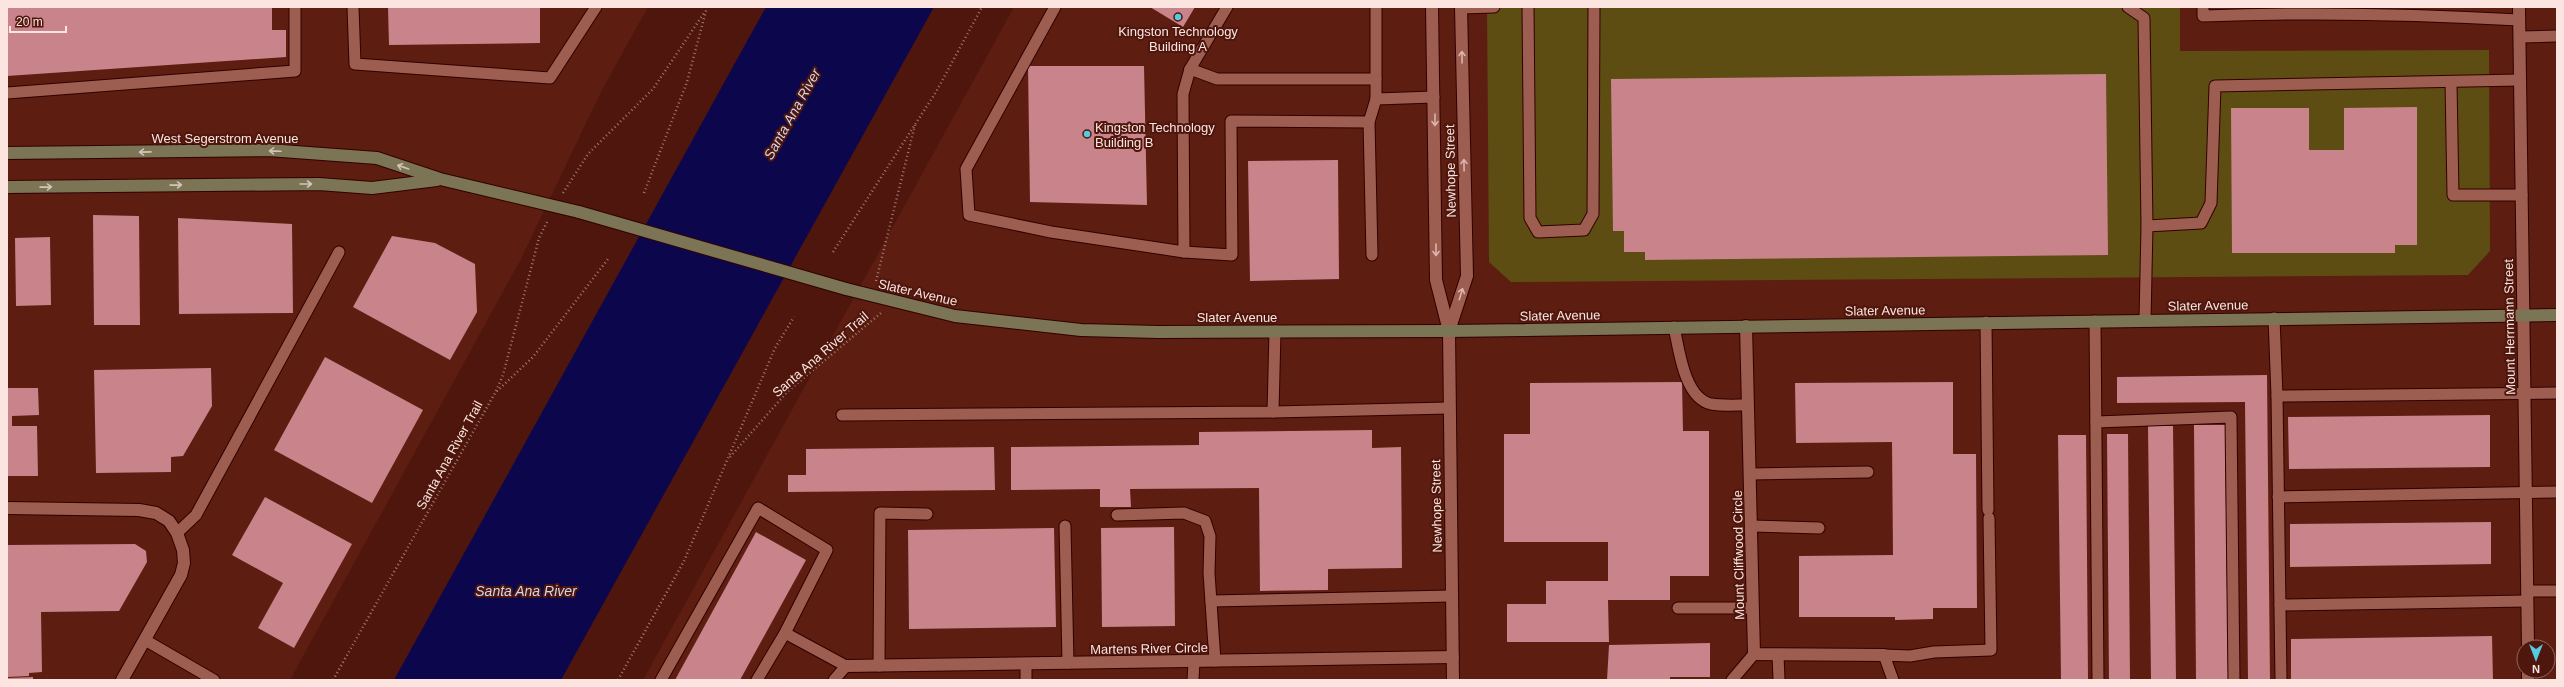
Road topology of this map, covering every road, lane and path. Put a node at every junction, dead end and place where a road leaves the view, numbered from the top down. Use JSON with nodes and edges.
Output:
{"nodes":[{"id":1,"x":295,"y":7,"type":"edge"},
{"id":2,"x":353,"y":7,"type":"edge"},
{"id":3,"x":596,"y":7,"type":"edge"},
{"id":4,"x":707,"y":7,"type":"edge"},
{"id":5,"x":982,"y":7,"type":"edge"},
{"id":6,"x":1055,"y":7,"type":"edge"},
{"id":7,"x":1227,"y":7,"type":"edge"},
{"id":8,"x":1376,"y":7,"type":"edge"},
{"id":9,"x":1432,"y":7,"type":"edge"},
{"id":10,"x":1461,"y":7,"type":"edge"},
{"id":11,"x":1494,"y":7,"type":"edge"},
{"id":12,"x":1528,"y":7,"type":"edge"},
{"id":13,"x":1594,"y":7,"type":"edge"},
{"id":14,"x":2128,"y":7,"type":"edge"},
{"id":15,"x":2203,"y":7,"type":"edge"},
{"id":16,"x":2519,"y":7,"type":"edge"},
{"id":17,"x":2457,"y":12,"type":"edge"},
{"id":18,"x":704,"y":13,"type":"junction"},
{"id":19,"x":2519,"y":20,"type":"junction"},
{"id":20,"x":2557,"y":36,"type":"edge"},
{"id":21,"x":2520,"y":37,"type":"junction"},
{"id":22,"x":1190,"y":69,"type":"junction"},
{"id":23,"x":1376,"y":79,"type":"junction"},
{"id":24,"x":2520,"y":80,"type":"junction"},
{"id":25,"x":2451,"y":82,"type":"junction"},
{"id":26,"x":7,"y":93,"type":"edge"},
{"id":27,"x":1434,"y":97,"type":"junction"},
{"id":28,"x":1376,"y":99,"type":"junction"},
{"id":29,"x":1369,"y":122,"type":"junction"},
{"id":30,"x":916,"y":123,"type":"junction"},
{"id":31,"x":7,"y":154,"type":"edge"},
{"id":32,"x":440,"y":179,"type":"junction"},
{"id":33,"x":7,"y":187,"type":"edge"},
{"id":34,"x":644,"y":193,"type":"dead end"},
{"id":35,"x":2522,"y":195,"type":"junction"},
{"id":36,"x":554,"y":205,"type":"junction"},
{"id":37,"x":579,"y":212,"type":"joint"},
{"id":38,"x":2148,"y":226,"type":"junction"},
{"id":39,"x":339,"y":252,"type":"dead end"},
{"id":40,"x":833,"y":252,"type":"dead end"},
{"id":41,"x":1184,"y":252,"type":"junction"},
{"id":42,"x":1372,"y":255,"type":"dead end"},
{"id":43,"x":608,"y":259,"type":"dead end"},
{"id":44,"x":872,"y":296,"type":"junction"},
{"id":45,"x":895,"y":302,"type":"junction"},
{"id":46,"x":2523,"y":315,"type":"junction"},
{"id":47,"x":2557,"y":315,"type":"edge"},
{"id":48,"x":794,"y":317,"type":"dead end"},
{"id":49,"x":2274,"y":318,"type":"junction"},
{"id":50,"x":2145,"y":320,"type":"junction"},
{"id":51,"x":2095,"y":321,"type":"junction"},
{"id":52,"x":1986,"y":322,"type":"junction"},
{"id":53,"x":1746,"y":326,"type":"junction"},
{"id":54,"x":1674,"y":327,"type":"junction"},
{"id":55,"x":1274,"y":331,"type":"junction"},
{"id":56,"x":1450,"y":331,"type":"junction"},
{"id":57,"x":495,"y":393,"type":"junction"},
{"id":58,"x":2557,"y":393,"type":"edge"},
{"id":59,"x":2524,"y":395,"type":"junction"},
{"id":60,"x":2277,"y":396,"type":"junction"},
{"id":61,"x":1748,"y":405,"type":"junction"},
{"id":62,"x":1449,"y":408,"type":"junction"},
{"id":63,"x":1273,"y":412,"type":"junction"},
{"id":64,"x":842,"y":415,"type":"dead end"},
{"id":65,"x":2096,"y":422,"type":"junction"},
{"id":66,"x":728,"y":458,"type":"junction"},
{"id":67,"x":1868,"y":472,"type":"dead end"},
{"id":68,"x":1750,"y":474,"type":"junction"},
{"id":69,"x":2526,"y":492,"type":"junction"},
{"id":70,"x":2557,"y":492,"type":"edge"},
{"id":71,"x":2278,"y":497,"type":"junction"},
{"id":72,"x":7,"y":508,"type":"edge"},
{"id":73,"x":927,"y":514,"type":"dead end"},
{"id":74,"x":1118,"y":514,"type":"dead end"},
{"id":75,"x":1065,"y":526,"type":"dead end"},
{"id":76,"x":1751,"y":526,"type":"junction"},
{"id":77,"x":1819,"y":528,"type":"dead end"},
{"id":78,"x":177,"y":533,"type":"junction"},
{"id":79,"x":2557,"y":591,"type":"edge"},
{"id":80,"x":1452,"y":596,"type":"junction"},
{"id":81,"x":2527,"y":596,"type":"junction"},
{"id":82,"x":1211,"y":601,"type":"junction"},
{"id":83,"x":2280,"y":605,"type":"junction"},
{"id":84,"x":1678,"y":608,"type":"dead end"},
{"id":85,"x":1753,"y":608,"type":"junction"},
{"id":86,"x":785,"y":633,"type":"junction"},
{"id":87,"x":2528,"y":639,"type":"edge"},
{"id":88,"x":144,"y":640,"type":"junction"},
{"id":89,"x":1754,"y":654,"type":"junction"},
{"id":90,"x":1778,"y":655,"type":"junction"},
{"id":91,"x":1884,"y":655,"type":"junction"},
{"id":92,"x":1453,"y":658,"type":"junction"},
{"id":93,"x":1215,"y":661,"type":"junction"},
{"id":94,"x":1194,"y":662,"type":"junction"},
{"id":95,"x":1068,"y":663,"type":"junction"},
{"id":96,"x":1026,"y":664,"type":"junction"},
{"id":97,"x":846,"y":666,"type":"junction"},
{"id":98,"x":879,"y":666,"type":"junction"},
{"id":99,"x":1743,"y":667,"type":"junction"},
{"id":100,"x":122,"y":680,"type":"edge"},
{"id":101,"x":214,"y":680,"type":"edge"},
{"id":102,"x":333,"y":680,"type":"edge"},
{"id":103,"x":618,"y":680,"type":"edge"},
{"id":104,"x":661,"y":680,"type":"edge"},
{"id":105,"x":757,"y":680,"type":"edge"},
{"id":106,"x":834,"y":680,"type":"edge"},
{"id":107,"x":1026,"y":680,"type":"edge"},
{"id":108,"x":1193,"y":680,"type":"edge"},
{"id":109,"x":1453,"y":680,"type":"edge"},
{"id":110,"x":1732,"y":680,"type":"edge"},
{"id":111,"x":1744,"y":680,"type":"edge"},
{"id":112,"x":1779,"y":680,"type":"edge"},
{"id":113,"x":1893,"y":680,"type":"edge"},
{"id":114,"x":2098,"y":680,"type":"edge"},
{"id":115,"x":2234,"y":680,"type":"edge"},
{"id":116,"x":2281,"y":680,"type":"edge"}],
"edges":[{"from":1,"to":26,"type":"lane"},
{"from":2,"to":3,"type":"lane"},
{"from":4,"to":18,"type":"path"},
{"from":5,"to":30,"type":"path","name":"Santa Ana River Trail"},
{"from":6,"to":41,"type":"lane"},
{"from":7,"to":22,"type":"lane"},
{"from":8,"to":23,"type":"lane"},
{"from":9,"to":27,"type":"street","name":"Newhope Street"},
{"from":10,"to":11,"type":"lane"},
{"from":56,"to":10,"type":"street","name":"Newhope Street","one_way":true},
{"from":12,"to":13,"type":"lane"},
{"from":14,"to":38,"type":"lane"},
{"from":15,"to":17,"type":"lane"},
{"from":16,"to":19,"type":"street","name":"Mount Herrmann Street"},
{"from":17,"to":19,"type":"lane"},
{"from":18,"to":34,"type":"path"},
{"from":18,"to":36,"type":"path"},
{"from":19,"to":21,"type":"street","name":"Mount Herrmann Street"},
{"from":20,"to":21,"type":"lane"},
{"from":21,"to":24,"type":"street","name":"Mount Herrmann Street"},
{"from":22,"to":23,"type":"lane"},
{"from":22,"to":41,"type":"lane"},
{"from":23,"to":28,"type":"lane"},
{"from":24,"to":25,"type":"lane"},
{"from":24,"to":35,"type":"street","name":"Mount Herrmann Street"},
{"from":25,"to":35,"type":"lane"},
{"from":25,"to":38,"type":"lane"},
{"from":27,"to":28,"type":"lane"},
{"from":27,"to":56,"type":"street","name":"Newhope Street","one_way":true},
{"from":28,"to":29,"type":"lane"},
{"from":29,"to":41,"type":"lane"},
{"from":29,"to":42,"type":"lane"},
{"from":30,"to":40,"type":"path","name":"Santa Ana River Trail"},
{"from":30,"to":44,"type":"path","name":"Santa Ana River Trail"},
{"from":32,"to":31,"type":"main road","name":"West Segerstrom Avenue","one_way":true},
{"from":33,"to":32,"type":"main road","name":"West Segerstrom Avenue","one_way":true},
{"from":32,"to":36,"type":"main road","name":"West Segerstrom Avenue"},
{"from":35,"to":46,"type":"street","name":"Mount Herrmann Street"},
{"from":36,"to":37,"type":"main road","name":"West Segerstrom Avenue"},
{"from":36,"to":57,"type":"path"},
{"from":37,"to":44,"type":"main road","name":"Slater Avenue","bridge":true},
{"from":38,"to":50,"type":"lane"},
{"from":39,"to":78,"type":"lane"},
{"from":43,"to":57,"type":"path","name":"Santa Ana River Trail"},
{"from":44,"to":45,"type":"main road","name":"Slater Avenue"},
{"from":45,"to":55,"type":"main road","name":"Slater Avenue"},
{"from":45,"to":66,"type":"path","name":"Santa Ana River Trail"},
{"from":46,"to":47,"type":"main road","name":"Slater Avenue"},
{"from":46,"to":49,"type":"main road","name":"Slater Avenue"},
{"from":46,"to":59,"type":"street","name":"Mount Herrmann Street"},
{"from":48,"to":66,"type":"path","name":"Santa Ana River Trail"},
{"from":49,"to":50,"type":"main road","name":"Slater Avenue"},
{"from":49,"to":60,"type":"lane"},
{"from":50,"to":51,"type":"main road","name":"Slater Avenue"},
{"from":51,"to":52,"type":"main road","name":"Slater Avenue"},
{"from":51,"to":65,"type":"lane"},
{"from":52,"to":53,"type":"main road","name":"Slater Avenue"},
{"from":52,"to":91,"type":"lane"},
{"from":53,"to":54,"type":"main road","name":"Slater Avenue"},
{"from":53,"to":61,"type":"street","name":"Mount Cliffwood Circle"},
{"from":54,"to":56,"type":"main road","name":"Slater Avenue"},
{"from":54,"to":61,"type":"lane"},
{"from":55,"to":56,"type":"main road","name":"Slater Avenue"},
{"from":55,"to":63,"type":"lane"},
{"from":56,"to":62,"type":"street","name":"Newhope Street"},
{"from":57,"to":102,"type":"path","name":"Santa Ana River Trail"},
{"from":58,"to":59,"type":"lane"},
{"from":59,"to":60,"type":"lane"},
{"from":59,"to":69,"type":"street","name":"Mount Herrmann Street"},
{"from":60,"to":71,"type":"lane"},
{"from":61,"to":68,"type":"street","name":"Mount Cliffwood Circle"},
{"from":62,"to":63,"type":"lane"},
{"from":62,"to":80,"type":"street","name":"Newhope Street"},
{"from":63,"to":64,"type":"lane"},
{"from":65,"to":114,"type":"lane"},
{"from":65,"to":115,"type":"lane"},
{"from":66,"to":103,"type":"path","name":"Santa Ana River Trail"},
{"from":67,"to":68,"type":"lane"},
{"from":68,"to":76,"type":"street","name":"Mount Cliffwood Circle"},
{"from":69,"to":70,"type":"lane"},
{"from":69,"to":71,"type":"lane"},
{"from":69,"to":81,"type":"street","name":"Mount Herrmann Street"},
{"from":71,"to":83,"type":"lane"},
{"from":72,"to":78,"type":"street"},
{"from":73,"to":98,"type":"lane"},
{"from":74,"to":82,"type":"lane"},
{"from":75,"to":95,"type":"lane"},
{"from":76,"to":77,"type":"lane"},
{"from":76,"to":85,"type":"street","name":"Mount Cliffwood Circle"},
{"from":78,"to":88,"type":"street"},
{"from":79,"to":81,"type":"lane"},
{"from":80,"to":82,"type":"lane"},
{"from":80,"to":92,"type":"street","name":"Newhope Street"},
{"from":81,"to":83,"type":"lane"},
{"from":81,"to":87,"type":"street","name":"Mount Herrmann Street"},
{"from":82,"to":93,"type":"lane"},
{"from":83,"to":116,"type":"lane"},
{"from":84,"to":85,"type":"lane"},
{"from":85,"to":89,"type":"street","name":"Mount Cliffwood Circle"},
{"from":86,"to":97,"type":"lane"},
{"from":86,"to":104,"type":"lane"},
{"from":86,"to":105,"type":"lane"},
{"from":88,"to":100,"type":"street"},
{"from":88,"to":101,"type":"lane"},
{"from":89,"to":90,"type":"street"},
{"from":89,"to":99,"type":"lane"},
{"from":90,"to":91,"type":"street"},
{"from":90,"to":112,"type":"lane"},
{"from":91,"to":113,"type":"lane"},
{"from":92,"to":93,"type":"street","name":"Martens River Circle"},
{"from":92,"to":109,"type":"street","name":"Newhope Street"},
{"from":93,"to":94,"type":"street","name":"Martens River Circle"},
{"from":94,"to":95,"type":"street","name":"Martens River Circle"},
{"from":94,"to":108,"type":"lane"},
{"from":95,"to":96,"type":"street","name":"Martens River Circle"},
{"from":96,"to":98,"type":"street","name":"Martens River Circle"},
{"from":96,"to":107,"type":"lane"},
{"from":97,"to":98,"type":"street","name":"Martens River Circle"},
{"from":97,"to":106,"type":"lane"},
{"from":99,"to":110,"type":"lane"},
{"from":99,"to":111,"type":"lane"}]}
